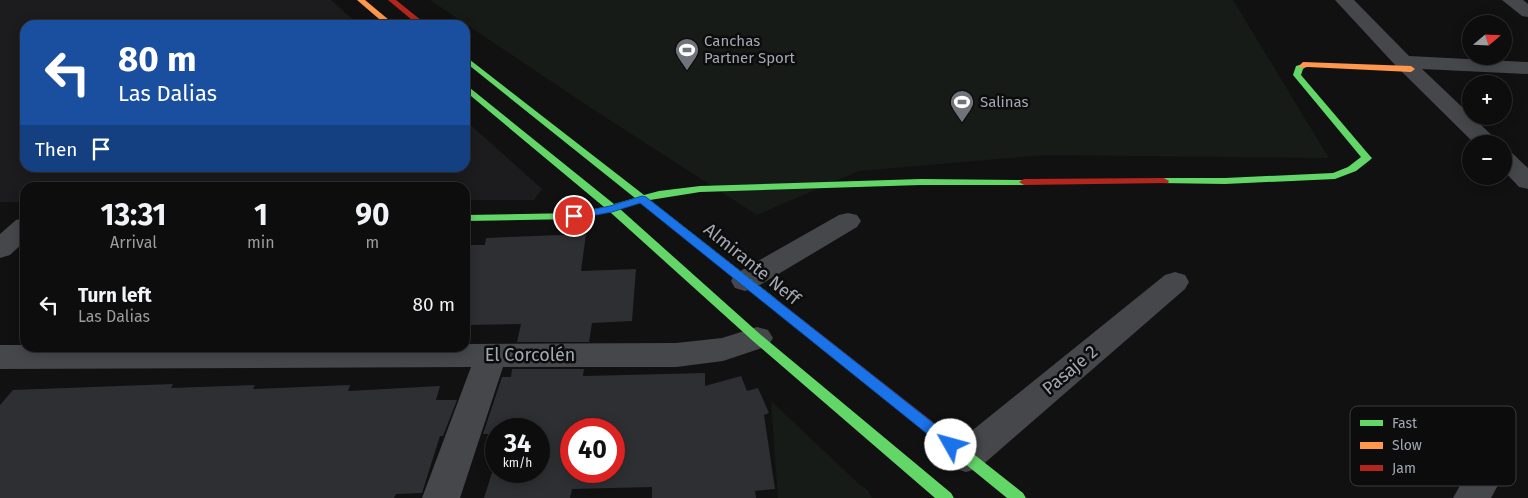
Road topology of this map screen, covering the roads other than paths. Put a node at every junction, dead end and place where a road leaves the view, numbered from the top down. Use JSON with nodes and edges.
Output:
{"nodes":[{"id":1,"x":361,"y":0,"type":"edge"},
{"id":2,"x":392,"y":0,"type":"edge"},
{"id":3,"x":1344,"y":0,"type":"edge"},
{"id":4,"x":1511,"y":0,"type":"edge"},
{"id":5,"x":1528,"y":12,"type":"edge"},
{"id":6,"x":385,"y":20,"type":"edge"},
{"id":7,"x":418,"y":20,"type":"edge"},
{"id":8,"x":470,"y":62,"type":"edge"},
{"id":9,"x":1407,"y":66,"type":"junction"},
{"id":10,"x":1528,"y":68,"type":"edge"},
{"id":11,"x":470,"y":90,"type":"edge"},
{"id":12,"x":1480,"y":135,"type":"edge"},
{"id":13,"x":1512,"y":166,"type":"edge"},
{"id":14,"x":1528,"y":182,"type":"edge"},
{"id":15,"x":642,"y":199,"type":"junction"},
{"id":16,"x":612,"y":208,"type":"junction"},
{"id":17,"x":470,"y":218,"type":"edge"},
{"id":18,"x":0,"y":219,"type":"edge"},
{"id":19,"x":20,"y":219,"type":"edge"},
{"id":20,"x":848,"y":221,"type":"dead end"},
{"id":21,"x":20,"y":231,"type":"edge"},
{"id":22,"x":0,"y":249,"type":"edge"},
{"id":23,"x":745,"y":281,"type":"junction"},
{"id":24,"x":1175,"y":282,"type":"dead end"},
{"id":25,"x":757,"y":338,"type":"junction"},
{"id":26,"x":491,"y":356,"type":"junction"},
{"id":27,"x":0,"y":357,"type":"edge"},
{"id":28,"x":966,"y":457,"type":"junction"},
{"id":29,"x":1479,"y":486,"type":"edge"},
{"id":30,"x":442,"y":498,"type":"edge"},
{"id":31,"x":946,"y":498,"type":"edge"},
{"id":32,"x":1018,"y":498,"type":"edge"},
{"id":33,"x":1472,"y":498,"type":"edge"}],
"edges":[{"from":1,"to":6,"type":"street"},
{"from":2,"to":7,"type":"street"},
{"from":3,"to":9,"type":"street"},
{"from":4,"to":5,"type":"street"},
{"from":8,"to":15,"type":"street","name":"Almirante Neff"},
{"from":9,"to":10,"type":"street"},
{"from":9,"to":12,"type":"street"},
{"from":9,"to":15,"type":"street"},
{"from":11,"to":16,"type":"street"},
{"from":13,"to":14,"type":"street"},
{"from":15,"to":16,"type":"street"},
{"from":15,"to":23,"type":"street","name":"Almirante Neff"},
{"from":16,"to":17,"type":"street"},
{"from":16,"to":25,"type":"street"},
{"from":18,"to":19,"type":"street"},
{"from":20,"to":23,"type":"street"},
{"from":21,"to":22,"type":"street"},
{"from":23,"to":28,"type":"street","name":"Almirante Neff"},
{"from":24,"to":28,"type":"street","name":"Pasaje 2"},
{"from":25,"to":26,"type":"street","name":"El Corcolén"},
{"from":25,"to":31,"type":"street"},
{"from":26,"to":27,"type":"street","name":"El Corcolén"},
{"from":26,"to":30,"type":"street"},
{"from":28,"to":32,"type":"street","name":"Almirante Neff"},
{"from":29,"to":33,"type":"street"}]}
